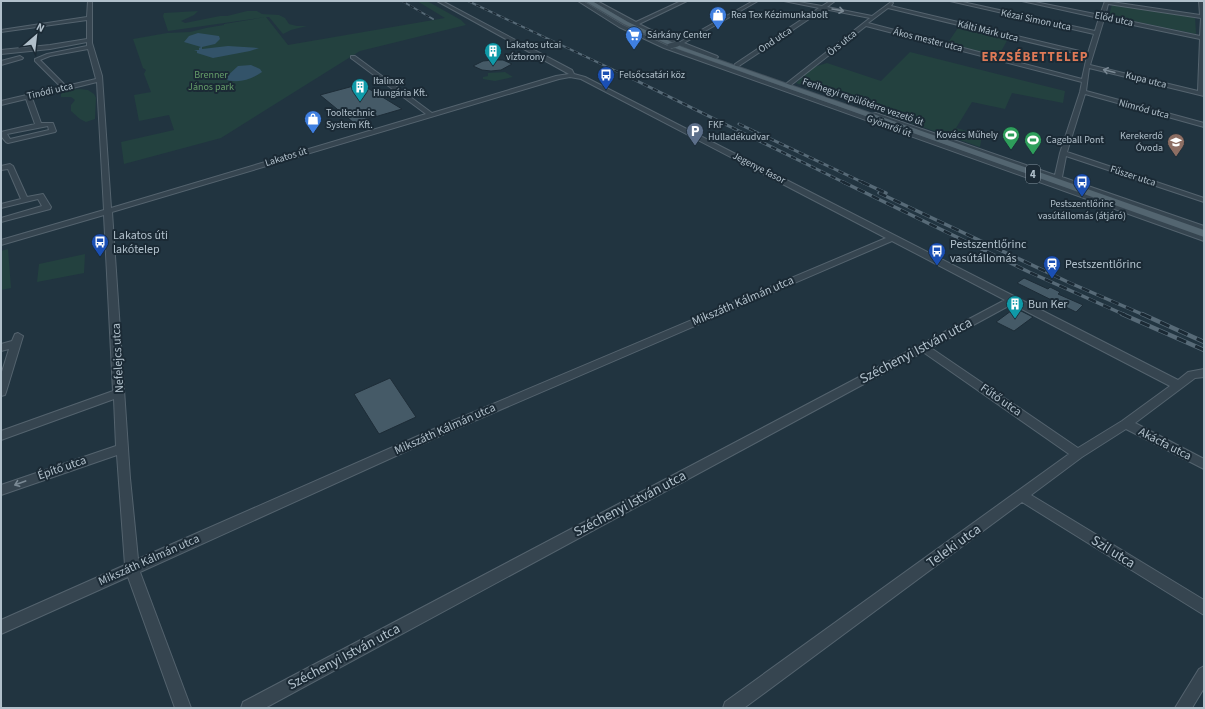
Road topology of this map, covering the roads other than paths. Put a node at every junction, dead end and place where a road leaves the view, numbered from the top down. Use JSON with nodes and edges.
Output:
{"nodes":[{"id":1,"x":90,"y":1,"type":"edge"},
{"id":2,"x":439,"y":1,"type":"edge"},
{"id":3,"x":580,"y":1,"type":"edge"},
{"id":4,"x":588,"y":1,"type":"edge"},
{"id":5,"x":594,"y":1,"type":"edge"},
{"id":6,"x":685,"y":1,"type":"edge"},
{"id":7,"x":753,"y":1,"type":"edge"},
{"id":8,"x":786,"y":1,"type":"edge"},
{"id":9,"x":833,"y":1,"type":"edge"},
{"id":10,"x":894,"y":1,"type":"edge"},
{"id":11,"x":952,"y":1,"type":"edge"},
{"id":12,"x":1024,"y":1,"type":"edge"},
{"id":13,"x":1202,"y":1,"type":"edge"},
{"id":14,"x":1107,"y":2,"type":"edge"},
{"id":15,"x":887,"y":6,"type":"junction"},
{"id":16,"x":823,"y":8,"type":"junction"},
{"id":17,"x":874,"y":17,"type":"junction"},
{"id":18,"x":1102,"y":17,"type":"junction"},
{"id":19,"x":1203,"y":17,"type":"junction"},
{"id":20,"x":90,"y":18,"type":"junction"},
{"id":21,"x":636,"y":24,"type":"junction"},
{"id":22,"x":865,"y":24,"type":"junction"},
{"id":23,"x":1,"y":31,"type":"edge"},
{"id":24,"x":1097,"y":33,"type":"junction"},
{"id":25,"x":1203,"y":38,"type":"edge"},
{"id":26,"x":89,"y":44,"type":"junction"},
{"id":27,"x":679,"y":44,"type":"junction"},
{"id":28,"x":668,"y":47,"type":"junction"},
{"id":29,"x":1,"y":52,"type":"edge"},
{"id":30,"x":1090,"y":56,"type":"junction"},
{"id":31,"x":354,"y":57,"type":"dead end"},
{"id":32,"x":20,"y":58,"type":"dead end"},
{"id":33,"x":2,"y":63,"type":"edge"},
{"id":34,"x":737,"y":65,"type":"junction"},
{"id":35,"x":1087,"y":66,"type":"junction"},
{"id":36,"x":8,"y":67,"type":"dead end"},
{"id":37,"x":572,"y":75,"type":"junction"},
{"id":38,"x":99,"y":80,"type":"junction"},
{"id":39,"x":1084,"y":81,"type":"junction"},
{"id":40,"x":789,"y":84,"type":"junction"},
{"id":41,"x":65,"y":88,"type":"junction"},
{"id":42,"x":1083,"y":92,"type":"junction"},
{"id":43,"x":1203,"y":94,"type":"edge"},
{"id":44,"x":28,"y":96,"type":"junction"},
{"id":45,"x":4,"y":100,"type":"edge"},
{"id":46,"x":431,"y":115,"type":"junction"},
{"id":47,"x":40,"y":125,"type":"junction"},
{"id":48,"x":1204,"y":126,"type":"edge"},
{"id":49,"x":2,"y":134,"type":"edge"},
{"id":50,"x":1063,"y":153,"type":"junction"},
{"id":51,"x":1,"y":168,"type":"edge"},
{"id":52,"x":1058,"y":178,"type":"junction"},
{"id":53,"x":25,"y":200,"type":"junction"},
{"id":54,"x":1204,"y":200,"type":"edge"},
{"id":55,"x":1,"y":206,"type":"edge"},
{"id":56,"x":108,"y":211,"type":"junction"},
{"id":57,"x":1,"y":220,"type":"edge"},
{"id":58,"x":1204,"y":229,"type":"edge"},
{"id":59,"x":1204,"y":234,"type":"edge"},
{"id":60,"x":892,"y":238,"type":"junction"},
{"id":61,"x":1204,"y":239,"type":"edge"},
{"id":62,"x":1,"y":243,"type":"edge"},
{"id":63,"x":1012,"y":300,"type":"junction"},
{"id":64,"x":923,"y":347,"type":"junction"},
{"id":65,"x":1,"y":348,"type":"edge"},
{"id":66,"x":1204,"y":373,"type":"edge"},
{"id":67,"x":1178,"y":385,"type":"junction"},
{"id":68,"x":1,"y":392,"type":"edge"},
{"id":69,"x":119,"y":393,"type":"junction"},
{"id":70,"x":1126,"y":424,"type":"junction"},
{"id":71,"x":1,"y":436,"type":"edge"},
{"id":72,"x":123,"y":448,"type":"junction"},
{"id":73,"x":1078,"y":454,"type":"junction"},
{"id":74,"x":1204,"y":464,"type":"edge"},
{"id":75,"x":1,"y":490,"type":"edge"},
{"id":76,"x":1022,"y":496,"type":"junction"},
{"id":77,"x":132,"y":567,"type":"junction"},
{"id":78,"x":1204,"y":608,"type":"edge"},
{"id":79,"x":1,"y":627,"type":"edge"},
{"id":80,"x":1204,"y":674,"type":"edge"},
{"id":81,"x":183,"y":708,"type":"edge"},
{"id":82,"x":249,"y":708,"type":"edge"},
{"id":83,"x":731,"y":708,"type":"edge"},
{"id":84,"x":1183,"y":708,"type":"edge"}],
"edges":[{"from":1,"to":20,"type":"street","name":"Nefelejcs utca"},
{"from":2,"to":37,"type":"street","name":"Jegenye fasor"},
{"from":3,"to":28,"type":"street","name":"Gyömrői út"},
{"from":4,"to":59,"type":"main road","name":"Ferihegyi repülőtérre vezető út","number":"4"},
{"from":5,"to":21,"type":"street","name":"Gyömrői út"},
{"from":6,"to":21,"type":"street"},
{"from":7,"to":27,"type":"street"},
{"from":8,"to":16,"type":"street"},
{"from":9,"to":16,"type":"street","name":"Ond utca"},
{"from":10,"to":15,"type":"street","name":"Örs utca"},
{"from":11,"to":24,"type":"street","name":"Kézai Simon utca"},
{"from":12,"to":18,"type":"street","name":"Előd utca"},
{"from":13,"to":19,"type":"street"},
{"from":14,"to":18,"type":"street"},
{"from":14,"to":19,"type":"street"},
{"from":15,"to":17,"type":"street","name":"Örs utca"},
{"from":15,"to":30,"type":"street","name":"Kálti Márk utca"},
{"from":16,"to":17,"type":"street","one_way":true},
{"from":16,"to":34,"type":"street","name":"Ond utca"},
{"from":17,"to":22,"type":"street","name":"Örs utca"},
{"from":18,"to":24,"type":"street"},
{"from":18,"to":25,"type":"street","name":"Előd utca"},
{"from":19,"to":25,"type":"street"},
{"from":20,"to":23,"type":"street"},
{"from":20,"to":26,"type":"street","name":"Nefelejcs utca"},
{"from":21,"to":27,"type":"street","name":"Gyömrői út"},
{"from":22,"to":39,"type":"street","name":"Ákos mester utca"},
{"from":22,"to":40,"type":"street","name":"Örs utca"},
{"from":24,"to":30,"type":"street"},
{"from":25,"to":43,"type":"street"},
{"from":26,"to":29,"type":"street"},
{"from":26,"to":38,"type":"street","name":"Nefelejcs utca"},
{"from":26,"to":41,"type":"street"},
{"from":27,"to":28,"type":"street","bridge":true},
{"from":27,"to":34,"type":"street","name":"Gyömrői út"},
{"from":28,"to":61,"type":"street","name":"Gyömrői út"},
{"from":30,"to":35,"type":"street"},
{"from":31,"to":46,"type":"street"},
{"from":32,"to":33,"type":"street"},
{"from":33,"to":36,"type":"street"},
{"from":34,"to":40,"type":"street","name":"Gyömrői út"},
{"from":35,"to":39,"type":"street"},
{"from":43,"to":35,"type":"street","name":"Kupa utca","one_way":true},
{"from":37,"to":46,"type":"street","name":"Lakatos út"},
{"from":37,"to":60,"type":"street","name":"Jegenye fasor"},
{"from":38,"to":41,"type":"street","name":"Tinódi utca"},
{"from":38,"to":56,"type":"street","name":"Nefelejcs utca"},
{"from":39,"to":42,"type":"street"},
{"from":40,"to":52,"type":"street","name":"Gyömrői út"},
{"from":41,"to":44,"type":"street","name":"Tinódi utca"},
{"from":42,"to":48,"type":"street","name":"Nimród utca"},
{"from":42,"to":50,"type":"street"},
{"from":44,"to":45,"type":"street","name":"Tinódi utca"},
{"from":44,"to":47,"type":"street"},
{"from":46,"to":56,"type":"street","name":"Lakatos út"},
{"from":47,"to":49,"type":"street"},
{"from":47,"to":49,"type":"street"},
{"from":50,"to":52,"type":"street"},
{"from":50,"to":54,"type":"street","name":"Fűszer utca"},
{"from":51,"to":53,"type":"street"},
{"from":52,"to":58,"type":"street","name":"Gyömrői út"},
{"from":53,"to":55,"type":"street"},
{"from":53,"to":57,"type":"street"},
{"from":56,"to":62,"type":"street","name":"Lakatos út"},
{"from":56,"to":69,"type":"street","name":"Nefelejcs utca"},
{"from":60,"to":63,"type":"street","name":"Jegenye fasor"},
{"from":60,"to":77,"type":"street","name":"Mikszáth Kálmán utca"},
{"from":63,"to":64,"type":"street","name":"Széchenyi István utca"},
{"from":63,"to":67,"type":"street","name":"Jegenye fasor"},
{"from":64,"to":73,"type":"street","name":"Fűtő utca"},
{"from":64,"to":82,"type":"street","name":"Széchenyi István utca"},
{"from":65,"to":68,"type":"street"},
{"from":66,"to":67,"type":"street","name":"Teleki utca"},
{"from":67,"to":70,"type":"street","name":"Teleki utca"},
{"from":69,"to":71,"type":"street"},
{"from":69,"to":72,"type":"street","name":"Nefelejcs utca"},
{"from":70,"to":73,"type":"street","name":"Teleki utca"},
{"from":70,"to":74,"type":"street","name":"Akácfa utca"},
{"from":72,"to":75,"type":"street","name":"Építő utca","one_way":true},
{"from":72,"to":77,"type":"street","name":"Nefelejcs utca"},
{"from":73,"to":76,"type":"street","name":"Teleki utca"},
{"from":76,"to":78,"type":"street","name":"Szil utca"},
{"from":76,"to":83,"type":"street","name":"Teleki utca"},
{"from":77,"to":79,"type":"street","name":"Mikszáth Kálmán utca"},
{"from":77,"to":81,"type":"street","name":"Nefelejcs utca"},
{"from":80,"to":84,"type":"street"}]}
